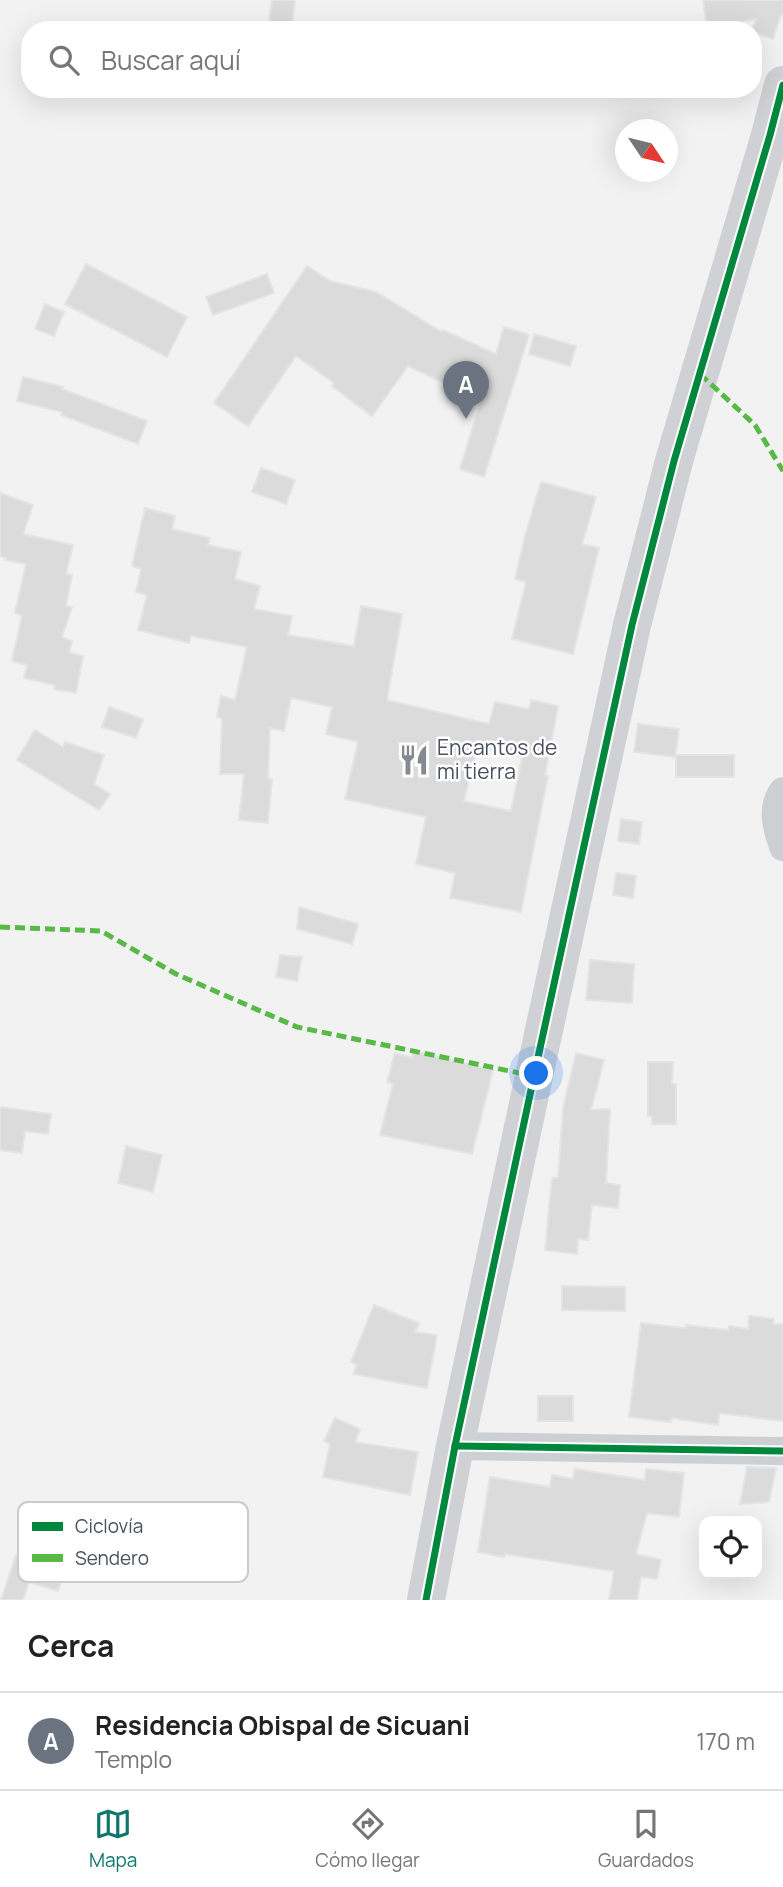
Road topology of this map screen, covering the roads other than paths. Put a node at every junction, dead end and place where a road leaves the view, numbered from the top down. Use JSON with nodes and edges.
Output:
{"nodes":[{"id":1,"x":783,"y":85,"type":"edge"},
{"id":2,"x":783,"y":791,"type":"edge"},
{"id":3,"x":783,"y":847,"type":"edge"},
{"id":4,"x":455,"y":1446,"type":"junction"},
{"id":5,"x":783,"y":1451,"type":"edge"},
{"id":6,"x":426,"y":1600,"type":"edge"}],
"edges":[{"from":1,"to":4,"type":"street"},
{"from":2,"to":3,"type":"street"},
{"from":4,"to":5,"type":"street"},
{"from":4,"to":6,"type":"street"}]}
